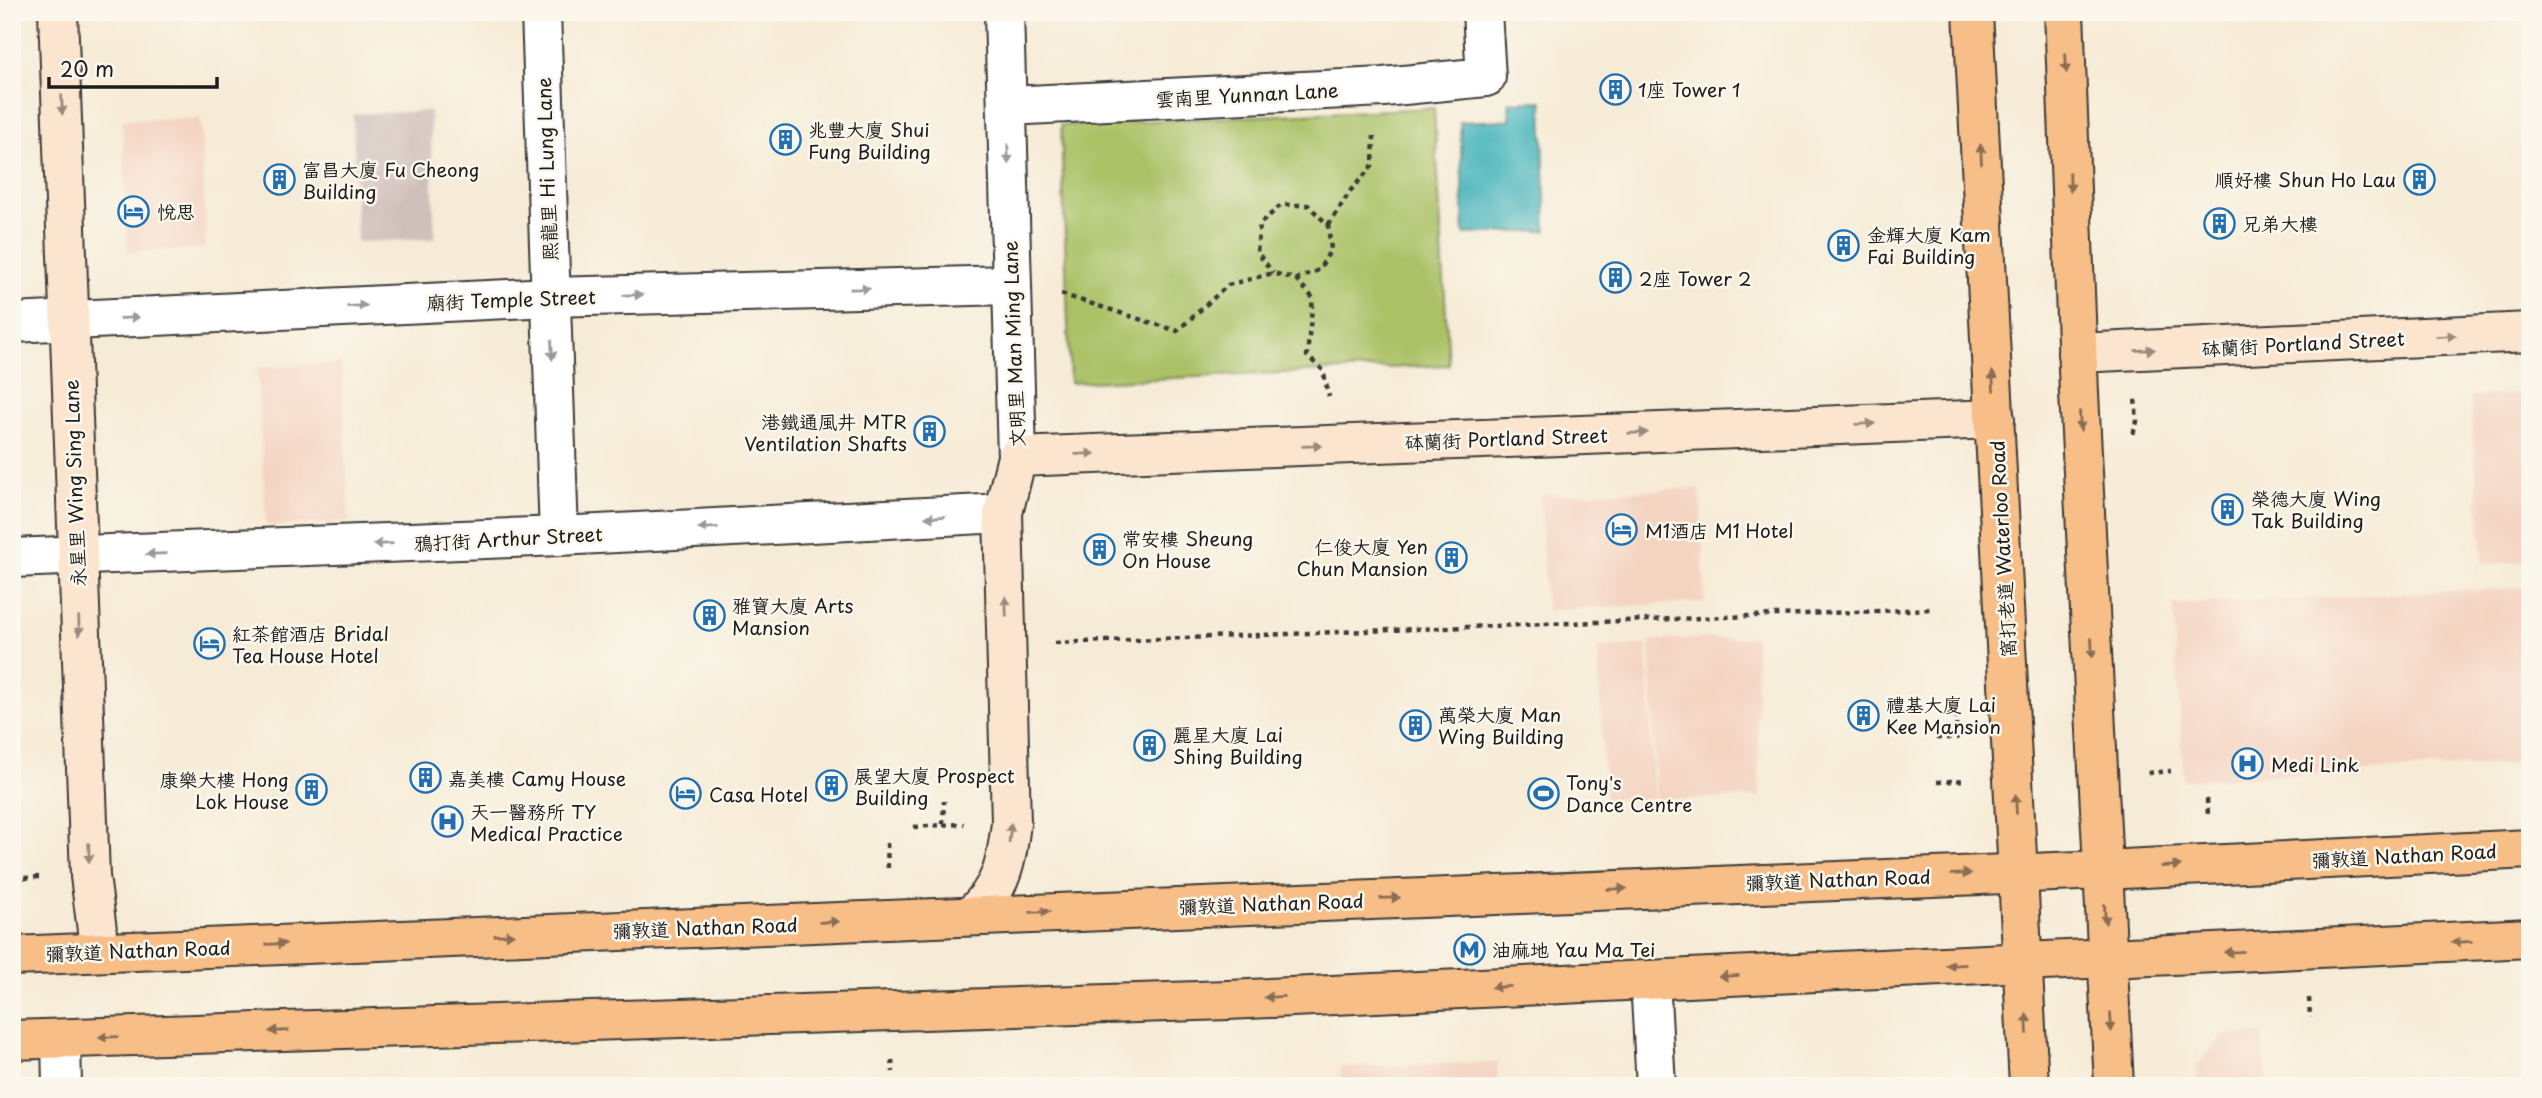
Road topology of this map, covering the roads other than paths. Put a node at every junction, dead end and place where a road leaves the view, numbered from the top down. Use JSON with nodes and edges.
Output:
{"nodes":[{"id":1,"x":58,"y":12,"type":"edge"},
{"id":2,"x":541,"y":12,"type":"edge"},
{"id":3,"x":1004,"y":12,"type":"edge"},
{"id":4,"x":1482,"y":12,"type":"edge"},
{"id":5,"x":1973,"y":12,"type":"edge"},
{"id":6,"x":2064,"y":12,"type":"edge"},
{"id":7,"x":1008,"y":106,"type":"junction"},
{"id":8,"x":1010,"y":285,"type":"junction"},
{"id":9,"x":550,"y":297,"type":"junction"},
{"id":10,"x":70,"y":320,"type":"junction"},
{"id":11,"x":12,"y":323,"type":"edge"},
{"id":12,"x":2530,"y":332,"type":"edge"},
{"id":13,"x":2077,"y":353,"type":"junction"},
{"id":14,"x":1995,"y":419,"type":"junction"},
{"id":15,"x":1017,"y":457,"type":"junction"},
{"id":16,"x":1003,"y":513,"type":"junction"},
{"id":17,"x":559,"y":536,"type":"junction"},
{"id":18,"x":76,"y":557,"type":"junction"},
{"id":19,"x":12,"y":558,"type":"edge"},
{"id":20,"x":2530,"y":849,"type":"edge"},
{"id":21,"x":2103,"y":870,"type":"junction"},
{"id":22,"x":2020,"y":872,"type":"junction"},
{"id":23,"x":972,"y":915,"type":"junction"},
{"id":24,"x":2530,"y":939,"type":"edge"},
{"id":25,"x":103,"y":952,"type":"junction"},
{"id":26,"x":12,"y":956,"type":"edge"},
{"id":27,"x":2107,"y":958,"type":"junction"},
{"id":28,"x":2024,"y":962,"type":"junction"},
{"id":29,"x":1650,"y":980,"type":"junction"},
{"id":30,"x":61,"y":1039,"type":"junction"},
{"id":31,"x":12,"y":1040,"type":"edge"},
{"id":32,"x":62,"y":1086,"type":"edge"},
{"id":33,"x":1656,"y":1086,"type":"edge"},
{"id":34,"x":2029,"y":1086,"type":"edge"},
{"id":35,"x":2114,"y":1086,"type":"edge"}],
"edges":[{"from":1,"to":10,"type":"street","name":"永星里 Wing Sing Lane","one_way":true},
{"from":2,"to":9,"type":"street","name":"熙龍里 Hi Lung Lane"},
{"from":3,"to":7,"type":"street","name":"文明里 Man Ming Lane"},
{"from":4,"to":7,"type":"street","name":"雲南里 Yunnan Lane"},
{"from":14,"to":5,"type":"main road","name":"窩打老道 Waterloo Road","one_way":true},
{"from":6,"to":13,"type":"main road","one_way":true},
{"from":7,"to":8,"type":"street","name":"文明里 Man Ming Lane","one_way":true},
{"from":9,"to":8,"type":"street","name":"廟街 Temple Street","one_way":true},
{"from":8,"to":15,"type":"street","name":"文明里 Man Ming Lane"},
{"from":10,"to":9,"type":"street","name":"廟街 Temple Street","one_way":true},
{"from":9,"to":17,"type":"street","name":"熙龍里 Hi Lung Lane","one_way":true},
{"from":10,"to":11,"type":"street","name":"廟街 Temple Street"},
{"from":10,"to":18,"type":"street","name":"永星里 Wing Sing Lane"},
{"from":13,"to":12,"type":"street","name":"砵蘭街 Portland Street","one_way":true},
{"from":13,"to":21,"type":"main road","one_way":true},
{"from":15,"to":14,"type":"street","name":"砵蘭街 Portland Street","one_way":true},
{"from":22,"to":14,"type":"main road","name":"窩打老道 Waterloo Road","one_way":true},
{"from":15,"to":16,"type":"street","name":"文明里 Man Ming Lane"},
{"from":16,"to":17,"type":"street","name":"鴉打街 Arthur Street","one_way":true},
{"from":23,"to":16,"type":"street","name":"文明里 Man Ming Lane","one_way":true},
{"from":17,"to":18,"type":"street","name":"鴉打街 Arthur Street","one_way":true},
{"from":18,"to":19,"type":"street","name":"鴉打街 Arthur Street"},
{"from":18,"to":25,"type":"street","name":"永星里 Wing Sing Lane","one_way":true},
{"from":21,"to":20,"type":"main road","name":"彌敦道 Nathan Road","one_way":true},
{"from":21,"to":22,"type":"main road","name":"彌敦道 Nathan Road"},
{"from":21,"to":27,"type":"main road","one_way":true},
{"from":23,"to":22,"type":"main road","name":"彌敦道 Nathan Road","one_way":true},
{"from":22,"to":28,"type":"main road","name":"窩打老道 Waterloo Road"},
{"from":25,"to":23,"type":"main road","name":"彌敦道 Nathan Road","one_way":true},
{"from":24,"to":27,"type":"main road","one_way":true},
{"from":25,"to":26,"type":"main road","name":"彌敦道 Nathan Road"},
{"from":27,"to":28,"type":"main road"},
{"from":27,"to":35,"type":"main road","one_way":true},
{"from":28,"to":29,"type":"main road","one_way":true},
{"from":34,"to":28,"type":"main road","name":"窩打老道 Waterloo Road","one_way":true},
{"from":29,"to":30,"type":"main road","one_way":true},
{"from":29,"to":33,"type":"street"},
{"from":30,"to":31,"type":"main road"},
{"from":30,"to":32,"type":"street"}]}
